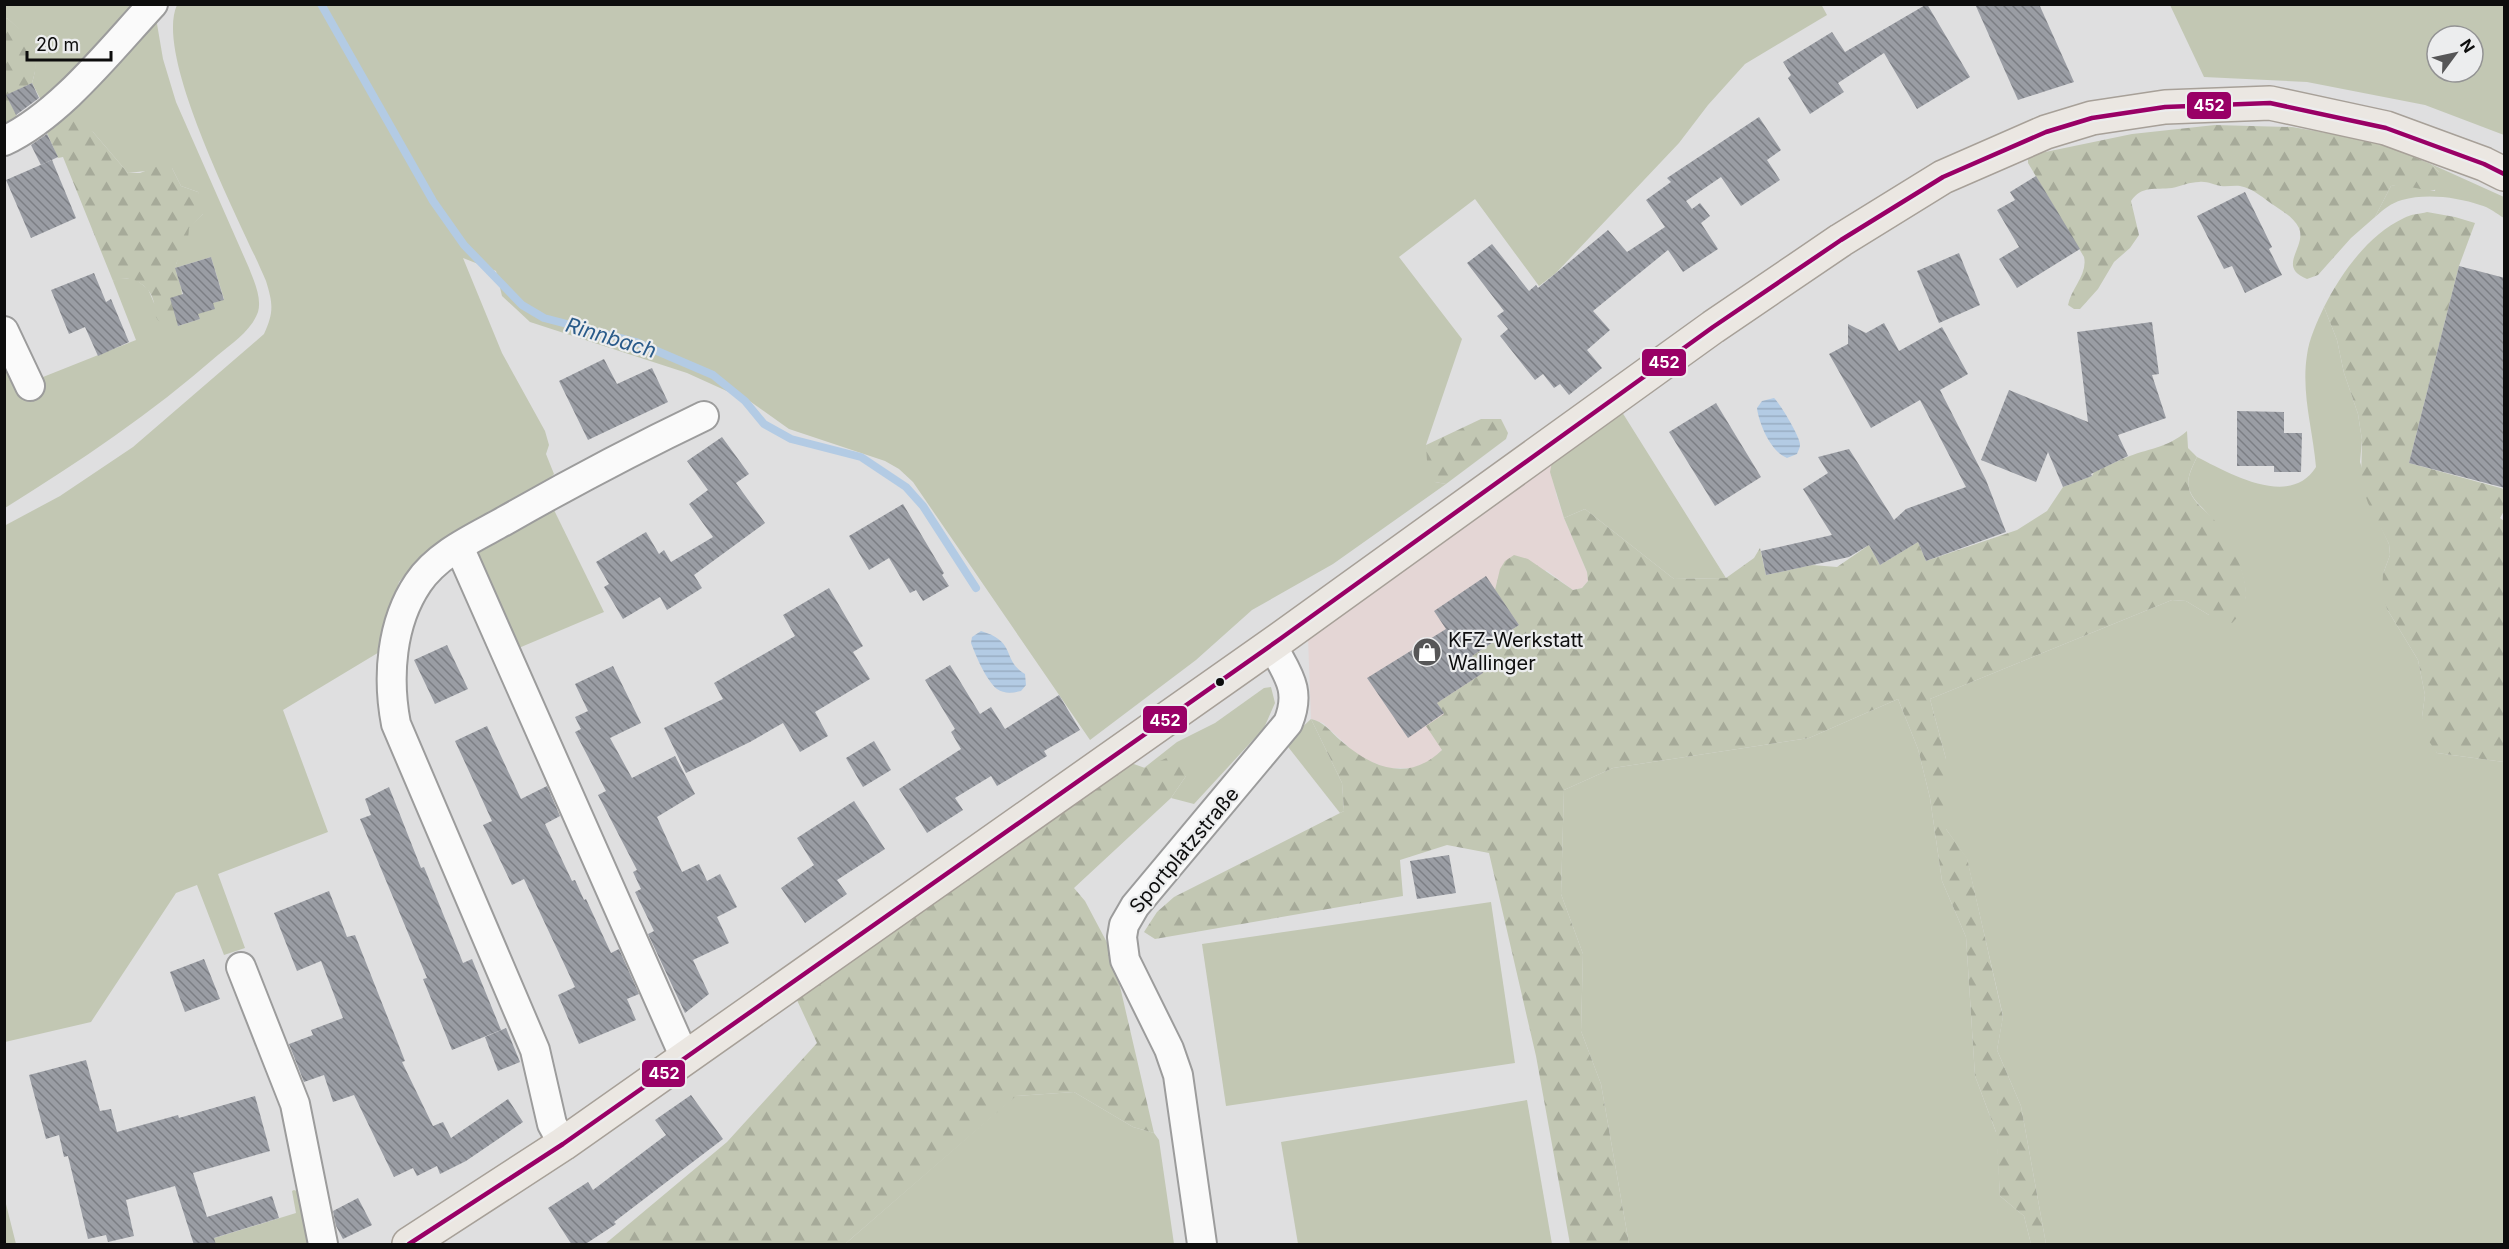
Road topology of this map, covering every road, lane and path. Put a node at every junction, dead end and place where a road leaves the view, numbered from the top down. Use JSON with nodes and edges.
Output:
{"nodes":[{"id":1,"x":153,"y":4,"type":"edge"},
{"id":2,"x":4,"y":141,"type":"edge"},
{"id":3,"x":2505,"y":174,"type":"edge"},
{"id":4,"x":4,"y":331,"type":"edge"},
{"id":5,"x":30,"y":386,"type":"dead end"},
{"id":6,"x":705,"y":416,"type":"dead end"},
{"id":7,"x":459,"y":546,"type":"junction"},
{"id":8,"x":1272,"y":645,"type":"junction"},
{"id":9,"x":241,"y":967,"type":"dead end"},
{"id":10,"x":685,"y":1058,"type":"junction"},
{"id":11,"x":563,"y":1144,"type":"junction"},
{"id":12,"x":323,"y":1245,"type":"edge"},
{"id":13,"x":409,"y":1245,"type":"edge"},
{"id":14,"x":1202,"y":1245,"type":"edge"}],
"edges":[{"from":1,"to":2,"type":"street"},
{"from":3,"to":8,"type":"main road"},
{"from":4,"to":5,"type":"street"},
{"from":6,"to":7,"type":"street"},
{"from":7,"to":10,"type":"street"},
{"from":7,"to":11,"type":"street"},
{"from":8,"to":10,"type":"main road"},
{"from":8,"to":14,"type":"street","name":"Sportplatzstraße"},
{"from":9,"to":12,"type":"street"},
{"from":10,"to":11,"type":"main road"},
{"from":11,"to":13,"type":"main road"}]}
